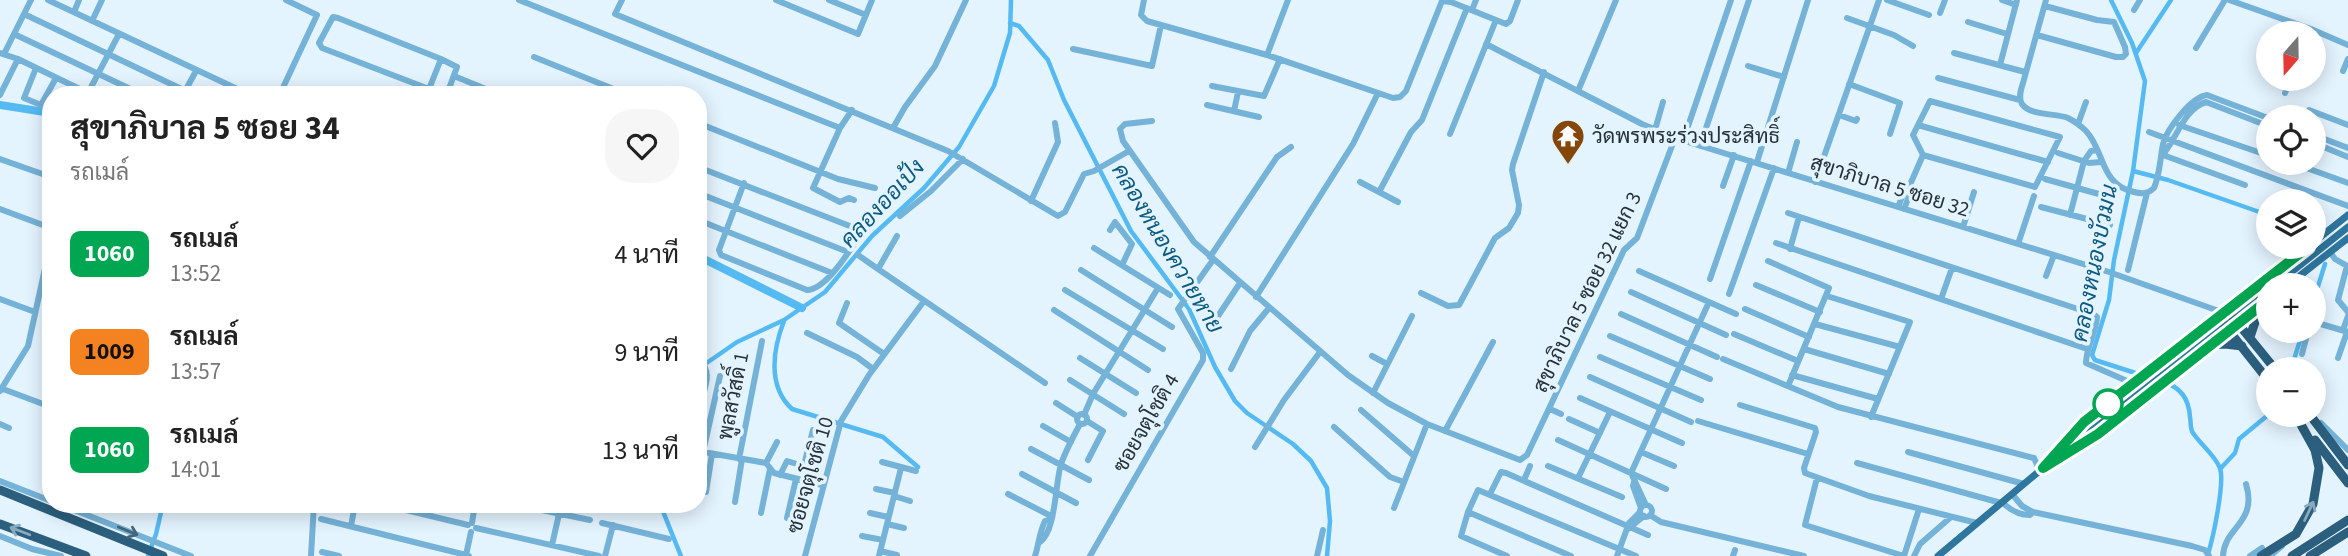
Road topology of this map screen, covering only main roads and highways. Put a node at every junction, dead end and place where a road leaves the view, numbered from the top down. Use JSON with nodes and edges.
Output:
{"nodes":[{"id":1,"x":2348,"y":215,"type":"edge"},
{"id":2,"x":2348,"y":227,"type":"edge"},
{"id":3,"x":2326,"y":232,"type":"edge"},
{"id":4,"x":2348,"y":238,"type":"edge"},
{"id":5,"x":2292,"y":259,"type":"edge"},
{"id":6,"x":2290,"y":273,"type":"edge"},
{"id":7,"x":2303,"y":273,"type":"edge"},
{"id":8,"x":2247,"y":294,"type":"junction"},
{"id":9,"x":2256,"y":299,"type":"edge"},
{"id":10,"x":2256,"y":304,"type":"edge"},
{"id":11,"x":2227,"y":310,"type":"junction"},
{"id":12,"x":2256,"y":310,"type":"edge"},
{"id":13,"x":2217,"y":313,"type":"junction"},
{"id":14,"x":2256,"y":322,"type":"edge"},
{"id":15,"x":2238,"y":325,"type":"junction"},
{"id":16,"x":2201,"y":331,"type":"junction"},
{"id":17,"x":2230,"y":331,"type":"junction"},
{"id":18,"x":2250,"y":337,"type":"junction"},
{"id":19,"x":2212,"y":344,"type":"junction"},
{"id":20,"x":2242,"y":346,"type":"junction"},
{"id":21,"x":2265,"y":357,"type":"edge"},
{"id":22,"x":2256,"y":364,"type":"edge"},
{"id":23,"x":2302,"y":427,"type":"edge"},
{"id":24,"x":2304,"y":427,"type":"edge"},
{"id":25,"x":2319,"y":427,"type":"edge"},
{"id":26,"x":2326,"y":437,"type":"junction"},
{"id":27,"x":2348,"y":457,"type":"edge"},
{"id":28,"x":2348,"y":465,"type":"edge"},
{"id":29,"x":2041,"y":470,"type":"junction"},
{"id":30,"x":2348,"y":483,"type":"edge"},
{"id":31,"x":0,"y":490,"type":"edge"},
{"id":32,"x":42,"y":507,"type":"edge"},
{"id":33,"x":57,"y":513,"type":"edge"},
{"id":34,"x":2348,"y":520,"type":"edge"},
{"id":35,"x":0,"y":524,"type":"edge"},
{"id":36,"x":2348,"y":532,"type":"edge"},
{"id":37,"x":2261,"y":552,"type":"edge"},
{"id":38,"x":86,"y":556,"type":"edge"},
{"id":39,"x":163,"y":556,"type":"edge"},
{"id":40,"x":1938,"y":556,"type":"edge"},
{"id":41,"x":2292,"y":556,"type":"edge"},
{"id":42,"x":2310,"y":556,"type":"edge"}],
"edges":[{"from":1,"to":3,"type":"main road"},
{"from":2,"to":6,"type":"main road"},
{"from":4,"to":7,"type":"main road"},
{"from":5,"to":8,"type":"main road"},
{"from":8,"to":10,"type":"main road"},
{"from":8,"to":11,"type":"main road"},
{"from":9,"to":29,"type":"main road"},
{"from":11,"to":13,"type":"main road"},
{"from":11,"to":15,"type":"highway"},
{"from":12,"to":15,"type":"main road"},
{"from":13,"to":16,"type":"main road"},
{"from":13,"to":17,"type":"highway"},
{"from":14,"to":18,"type":"highway"},
{"from":15,"to":17,"type":"main road"},
{"from":15,"to":18,"type":"highway"},
{"from":16,"to":19,"type":"main road"},
{"from":16,"to":29,"type":"main road"},
{"from":17,"to":19,"type":"main road"},
{"from":17,"to":20,"type":"highway"},
{"from":18,"to":21,"type":"highway"},
{"from":19,"to":20,"type":"highway"},
{"from":19,"to":29,"type":"main road"},
{"from":20,"to":22,"type":"highway"},
{"from":37,"to":23,"type":"highway","one_way":true},
{"from":24,"to":30,"type":"highway"},
{"from":25,"to":26,"type":"highway"},
{"from":26,"to":27,"type":"highway"},
{"from":26,"to":28,"type":"highway"},
{"from":29,"to":40,"type":"main road"},
{"from":31,"to":32,"type":"highway"},
{"from":33,"to":39,"type":"highway"},
{"from":34,"to":41,"type":"highway"},
{"from":38,"to":35,"type":"highway","one_way":true},
{"from":36,"to":42,"type":"highway"}]}
